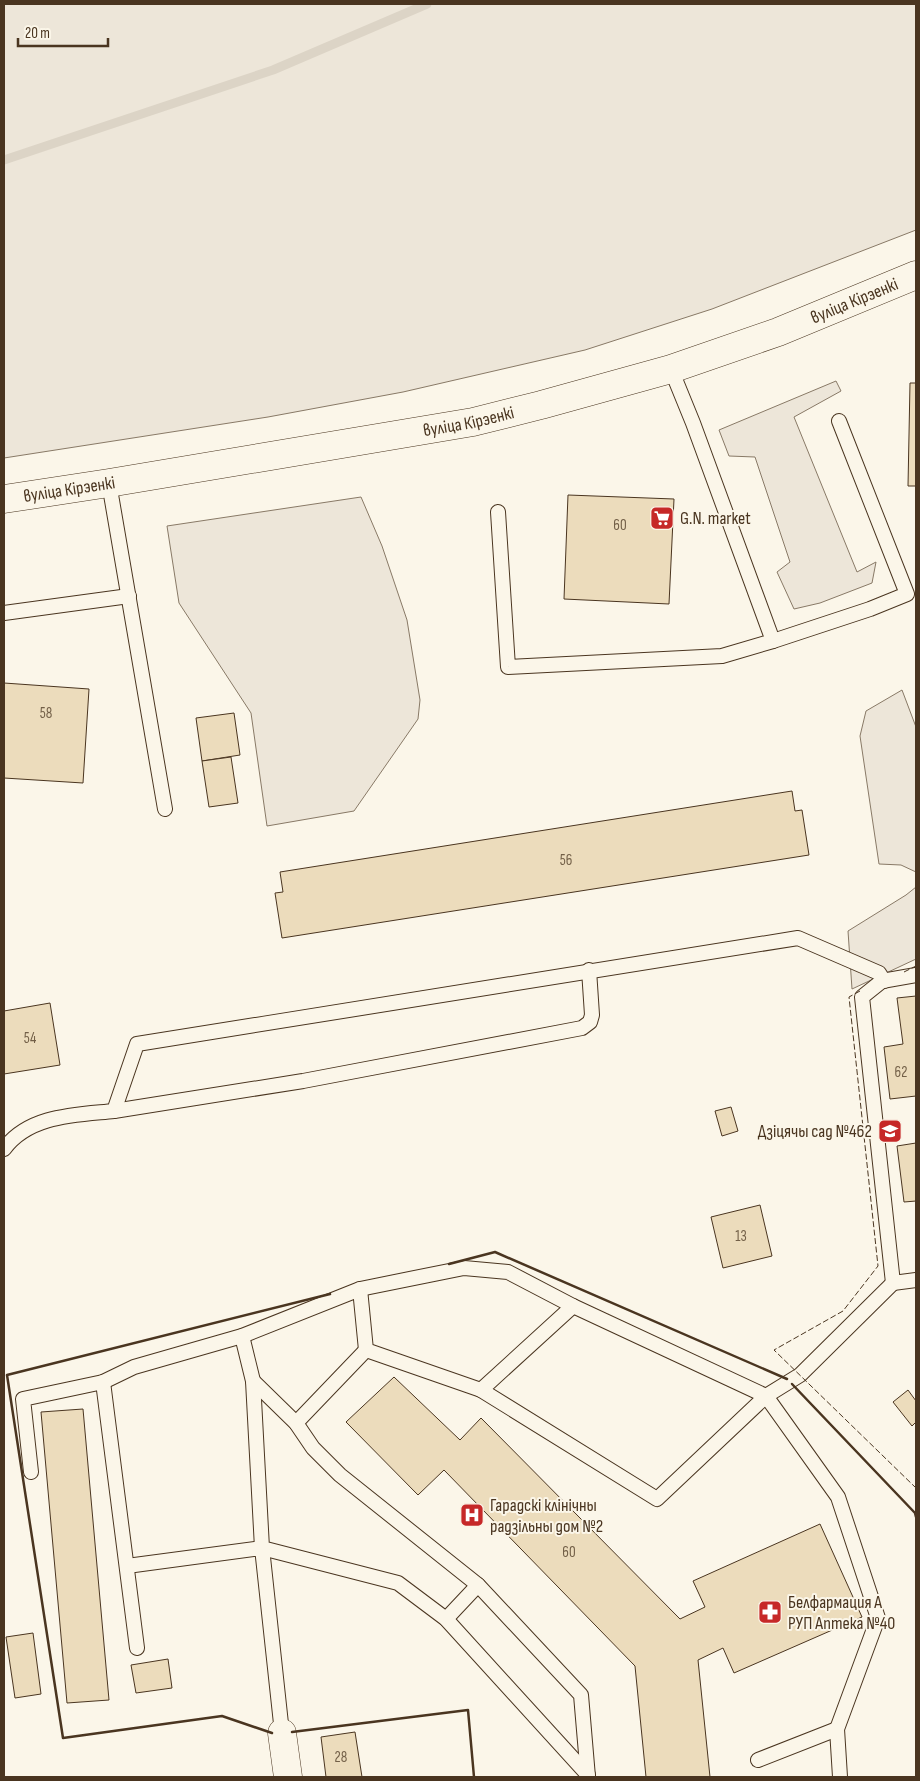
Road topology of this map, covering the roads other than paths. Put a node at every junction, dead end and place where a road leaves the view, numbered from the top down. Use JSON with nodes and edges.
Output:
{"nodes":[{"id":1,"x":916,"y":275,"type":"edge"},
{"id":2,"x":671,"y":369,"type":"junction"},
{"id":3,"x":839,"y":421,"type":"dead end"},
{"id":4,"x":109,"y":483,"type":"junction"},
{"id":5,"x":4,"y":499,"type":"edge"},
{"id":6,"x":498,"y":512,"type":"dead end"},
{"id":7,"x":911,"y":592,"type":"edge"},
{"id":8,"x":129,"y":596,"type":"junction"},
{"id":9,"x":4,"y":613,"type":"edge"},
{"id":10,"x":773,"y":642,"type":"junction"},
{"id":11,"x":165,"y":809,"type":"dead end"},
{"id":12,"x":589,"y":970,"type":"junction"},
{"id":13,"x":916,"y":975,"type":"edge"},
{"id":14,"x":884,"y":981,"type":"junction"},
{"id":15,"x":114,"y":1111,"type":"junction"},
{"id":16,"x":4,"y":1149,"type":"edge"},
{"id":17,"x":916,"y":1280,"type":"edge"},
{"id":18,"x":893,"y":1283,"type":"junction"},
{"id":19,"x":360,"y":1289,"type":"junction"},
{"id":20,"x":573,"y":1306,"type":"junction"},
{"id":21,"x":242,"y":1336,"type":"junction"},
{"id":22,"x":366,"y":1350,"type":"junction"},
{"id":23,"x":253,"y":1381,"type":"junction"},
{"id":24,"x":102,"y":1382,"type":"junction"},
{"id":25,"x":481,"y":1390,"type":"junction"},
{"id":26,"x":766,"y":1396,"type":"junction"},
{"id":27,"x":296,"y":1423,"type":"junction"},
{"id":28,"x":31,"y":1472,"type":"dead end"},
{"id":29,"x":262,"y":1548,"type":"junction"},
{"id":30,"x":127,"y":1566,"type":"junction"},
{"id":31,"x":478,"y":1585,"type":"junction"},
{"id":32,"x":446,"y":1618,"type":"junction"},
{"id":33,"x":137,"y":1648,"type":"dead end"},
{"id":34,"x":836,"y":1729,"type":"junction"},
{"id":35,"x":282,"y":1733,"type":"joint"},
{"id":36,"x":758,"y":1760,"type":"dead end"},
{"id":37,"x":588,"y":1776,"type":"edge"},
{"id":38,"x":288,"y":1777,"type":"edge"},
{"id":39,"x":840,"y":1777,"type":"edge"}],
"edges":[{"from":1,"to":2,"type":"street","name":"вуліца Кірэенкі"},
{"from":2,"to":4,"type":"street","name":"вуліца Кірэенкі"},
{"from":2,"to":10,"type":"lane"},
{"from":3,"to":7,"type":"lane"},
{"from":4,"to":5,"type":"street","name":"вуліца Кірэенкі"},
{"from":4,"to":8,"type":"lane"},
{"from":6,"to":10,"type":"lane"},
{"from":7,"to":10,"type":"lane"},
{"from":8,"to":9,"type":"lane"},
{"from":8,"to":11,"type":"lane"},
{"from":12,"to":14,"type":"lane"},
{"from":12,"to":15,"type":"lane"},
{"from":12,"to":15,"type":"lane"},
{"from":13,"to":14,"type":"lane"},
{"from":14,"to":18,"type":"lane"},
{"from":15,"to":16,"type":"lane"},
{"from":17,"to":18,"type":"lane"},
{"from":18,"to":26,"type":"lane"},
{"from":19,"to":20,"type":"lane"},
{"from":19,"to":21,"type":"lane"},
{"from":19,"to":22,"type":"lane"},
{"from":20,"to":25,"type":"lane"},
{"from":20,"to":26,"type":"lane"},
{"from":21,"to":23,"type":"lane"},
{"from":21,"to":24,"type":"lane"},
{"from":22,"to":25,"type":"lane"},
{"from":22,"to":27,"type":"lane"},
{"from":23,"to":27,"type":"lane"},
{"from":23,"to":29,"type":"lane"},
{"from":24,"to":28,"type":"lane"},
{"from":24,"to":30,"type":"lane"},
{"from":25,"to":26,"type":"lane"},
{"from":26,"to":34,"type":"lane"},
{"from":27,"to":31,"type":"lane"},
{"from":29,"to":30,"type":"lane"},
{"from":29,"to":32,"type":"lane"},
{"from":29,"to":35,"type":"lane"},
{"from":30,"to":33,"type":"lane"},
{"from":31,"to":32,"type":"lane"},
{"from":31,"to":37,"type":"lane"},
{"from":32,"to":37,"type":"lane"},
{"from":34,"to":36,"type":"lane"},
{"from":34,"to":39,"type":"lane"},
{"from":35,"to":38,"type":"street"}]}
